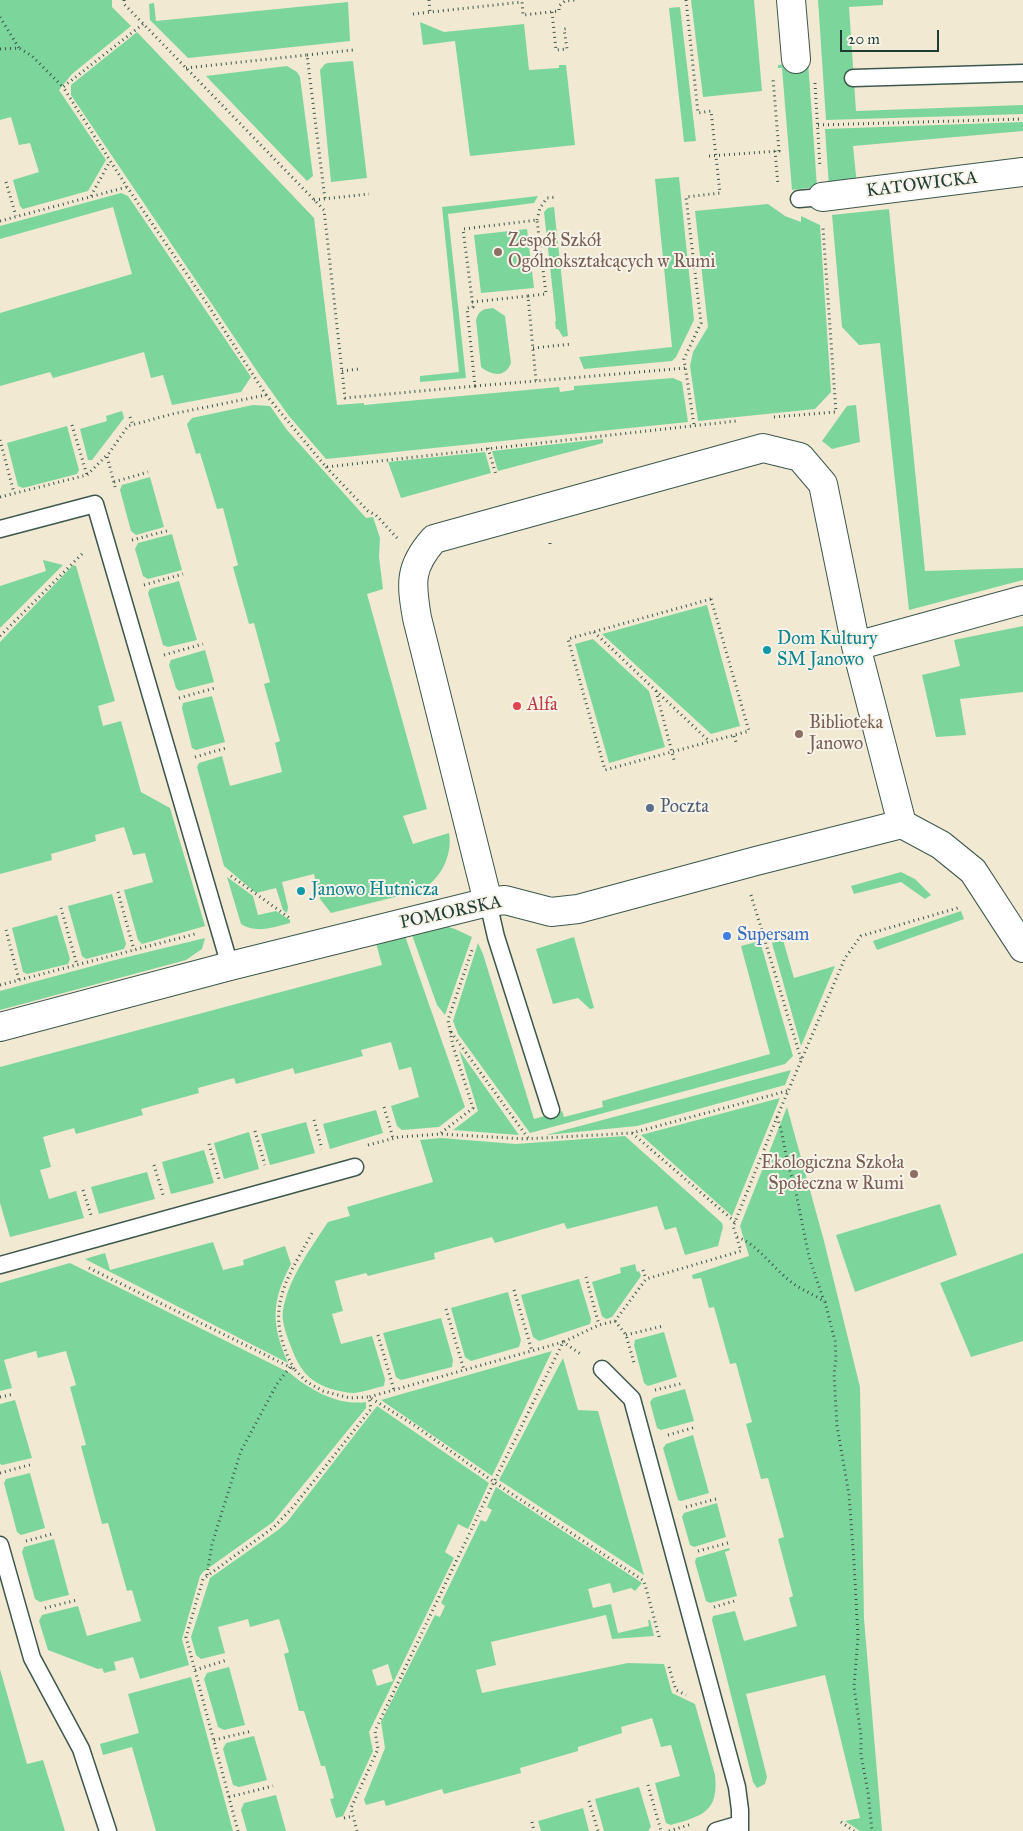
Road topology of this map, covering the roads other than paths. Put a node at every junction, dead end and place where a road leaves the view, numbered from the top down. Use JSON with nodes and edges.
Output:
{"nodes":[{"id":1,"x":790,"y":0,"type":"edge"},
{"id":2,"x":796,"y":59,"type":"dead end"},
{"id":3,"x":1023,"y":72,"type":"edge"},
{"id":4,"x":853,"y":78,"type":"dead end"},
{"id":5,"x":1023,"y":172,"type":"edge"},
{"id":6,"x":810,"y":198,"type":"dead end"},
{"id":7,"x":0,"y":529,"type":"edge"},
{"id":8,"x":1023,"y":600,"type":"edge"},
{"id":9,"x":856,"y":646,"type":"junction"},
{"id":10,"x":902,"y":824,"type":"junction"},
{"id":11,"x":488,"y":902,"type":"junction"},
{"id":12,"x":1023,"y":948,"type":"edge"},
{"id":13,"x":230,"y":966,"type":"junction"},
{"id":14,"x":0,"y":1027,"type":"edge"},
{"id":15,"x":551,"y":1110,"type":"dead end"},
{"id":16,"x":355,"y":1167,"type":"dead end"},
{"id":17,"x":0,"y":1265,"type":"edge"},
{"id":18,"x":602,"y":1369,"type":"road end"},
{"id":19,"x":0,"y":1545,"type":"edge"},
{"id":20,"x":740,"y":1828,"type":"edge"},
{"id":21,"x":108,"y":1831,"type":"edge"},
{"id":22,"x":716,"y":1831,"type":"edge"}],
"edges":[{"from":1,"to":2,"type":"street"},
{"from":3,"to":4,"type":"lane"},
{"from":5,"to":6,"type":"street","name":"KATOWICKA"},
{"from":7,"to":13,"type":"lane"},
{"from":8,"to":9,"type":"street"},
{"from":9,"to":10,"type":"street"},
{"from":9,"to":11,"type":"street"},
{"from":10,"to":11,"type":"street","name":"POMORSKA"},
{"from":10,"to":12,"type":"street"},
{"from":11,"to":13,"type":"street","name":"POMORSKA"},
{"from":11,"to":15,"type":"lane"},
{"from":13,"to":14,"type":"street","name":"POMORSKA"},
{"from":16,"to":17,"type":"lane"},
{"from":18,"to":20,"type":"lane"},
{"from":19,"to":21,"type":"lane"},
{"from":20,"to":22,"type":"lane"}]}
